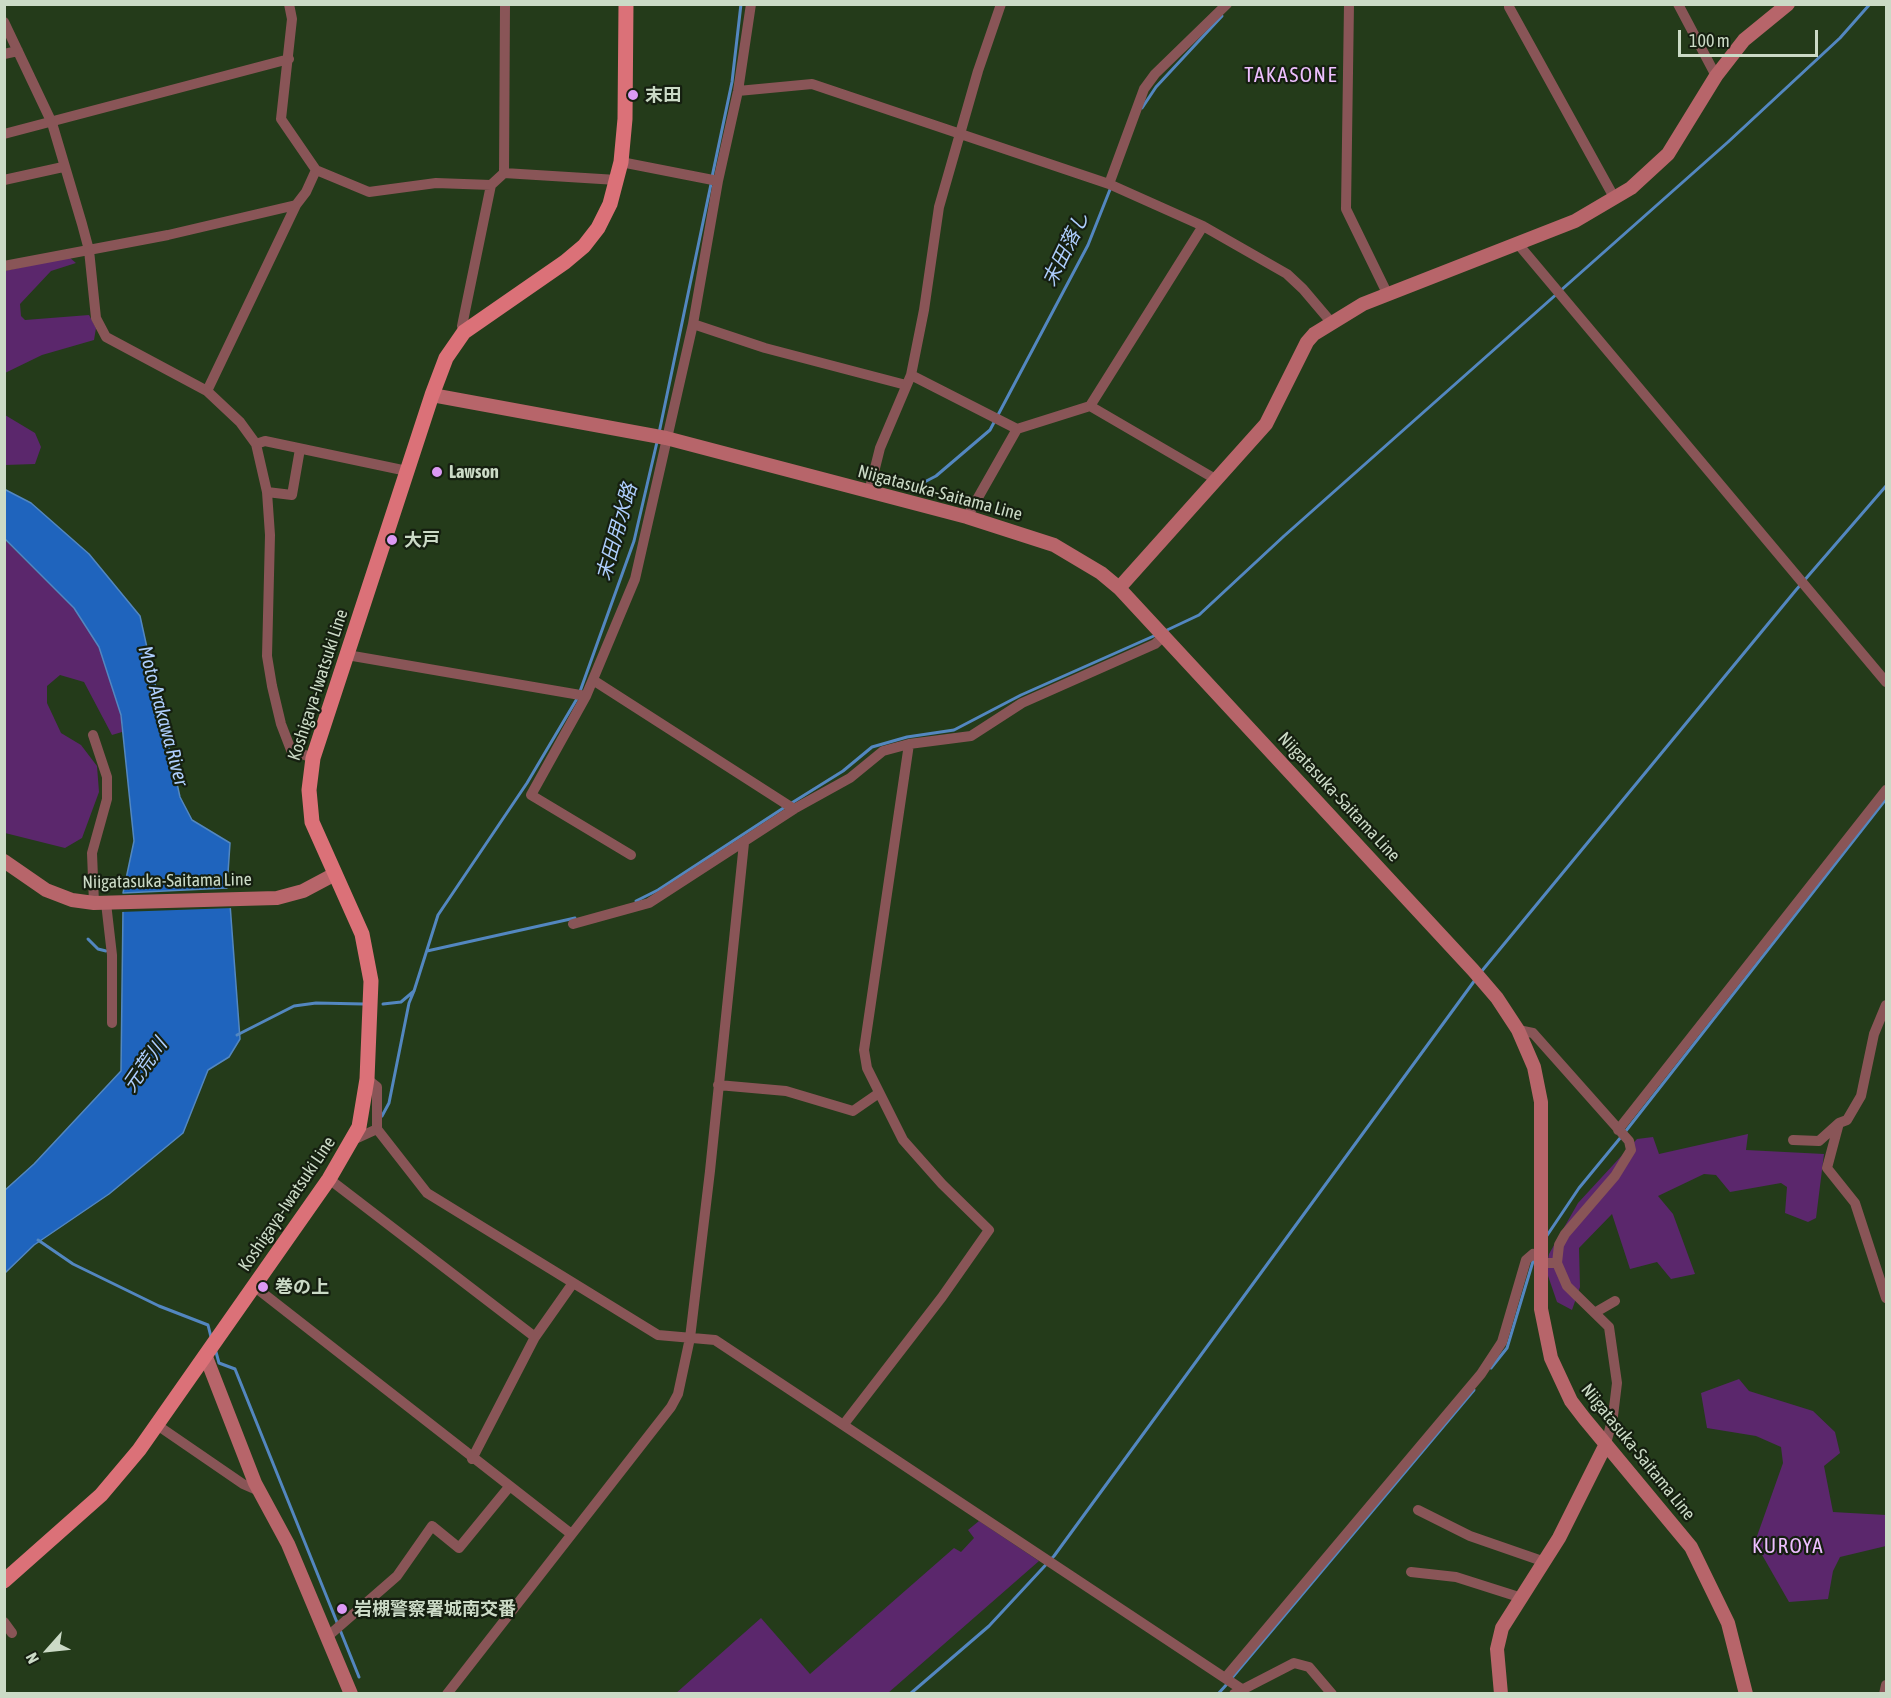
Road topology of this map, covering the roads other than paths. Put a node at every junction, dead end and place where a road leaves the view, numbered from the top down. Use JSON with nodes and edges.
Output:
{"nodes":[{"id":1,"x":289,"y":4,"type":"edge"},
{"id":2,"x":505,"y":4,"type":"edge"},
{"id":3,"x":626,"y":4,"type":"edge"},
{"id":4,"x":751,"y":4,"type":"edge"},
{"id":5,"x":1000,"y":4,"type":"edge"},
{"id":6,"x":1227,"y":4,"type":"edge"},
{"id":7,"x":1349,"y":4,"type":"edge"},
{"id":8,"x":1678,"y":4,"type":"edge"},
{"id":9,"x":1788,"y":4,"type":"edge"},
{"id":10,"x":1509,"y":7,"type":"dead end"},
{"id":11,"x":4,"y":22,"type":"edge"},
{"id":12,"x":18,"y":51,"type":"junction"},
{"id":13,"x":4,"y":54,"type":"edge"},
{"id":14,"x":289,"y":59,"type":"junction"},
{"id":15,"x":1716,"y":76,"type":"junction"},
{"id":16,"x":738,"y":91,"type":"junction"},
{"id":17,"x":52,"y":123,"type":"junction"},
{"id":18,"x":4,"y":134,"type":"edge"},
{"id":19,"x":959,"y":135,"type":"junction"},
{"id":20,"x":621,"y":162,"type":"junction"},
{"id":21,"x":63,"y":167,"type":"junction"},
{"id":22,"x":316,"y":170,"type":"junction"},
{"id":23,"x":504,"y":173,"type":"junction"},
{"id":24,"x":4,"y":180,"type":"edge"},
{"id":25,"x":617,"y":180,"type":"junction"},
{"id":26,"x":718,"y":181,"type":"junction"},
{"id":27,"x":1109,"y":184,"type":"junction"},
{"id":28,"x":491,"y":185,"type":"junction"},
{"id":29,"x":1615,"y":199,"type":"junction"},
{"id":30,"x":296,"y":205,"type":"junction"},
{"id":31,"x":1203,"y":226,"type":"junction"},
{"id":32,"x":1518,"y":244,"type":"junction"},
{"id":33,"x":89,"y":250,"type":"junction"},
{"id":34,"x":4,"y":266,"type":"edge"},
{"id":35,"x":1387,"y":293,"type":"junction"},
{"id":36,"x":1331,"y":322,"type":"junction"},
{"id":37,"x":693,"y":324,"type":"junction"},
{"id":38,"x":464,"y":332,"type":"junction"},
{"id":39,"x":908,"y":380,"type":"junction"},
{"id":40,"x":207,"y":392,"type":"junction"},
{"id":41,"x":432,"y":395,"type":"junction"},
{"id":42,"x":1090,"y":406,"type":"junction"},
{"id":43,"x":1017,"y":429,"type":"junction"},
{"id":44,"x":666,"y":438,"type":"junction"},
{"id":45,"x":256,"y":444,"type":"junction"},
{"id":46,"x":300,"y":449,"type":"junction"},
{"id":47,"x":407,"y":471,"type":"junction"},
{"id":48,"x":1217,"y":480,"type":"junction"},
{"id":49,"x":267,"y":492,"type":"junction"},
{"id":50,"x":869,"y":492,"type":"junction"},
{"id":51,"x":967,"y":517,"type":"junction"},
{"id":52,"x":1119,"y":588,"type":"junction"},
{"id":53,"x":1165,"y":635,"type":"junction"},
{"id":54,"x":347,"y":655,"type":"junction"},
{"id":55,"x":593,"y":680,"type":"junction"},
{"id":56,"x":1887,"y":682,"type":"edge"},
{"id":57,"x":586,"y":696,"type":"junction"},
{"id":58,"x":93,"y":735,"type":"dead end"},
{"id":59,"x":909,"y":744,"type":"junction"},
{"id":60,"x":313,"y":758,"type":"junction"},
{"id":61,"x":1887,"y":790,"type":"edge"},
{"id":62,"x":794,"y":809,"type":"junction"},
{"id":63,"x":744,"y":843,"type":"junction"},
{"id":64,"x":631,"y":855,"type":"dead end"},
{"id":65,"x":4,"y":861,"type":"edge"},
{"id":66,"x":335,"y":874,"type":"junction"},
{"id":67,"x":104,"y":903,"type":"junction"},
{"id":68,"x":573,"y":924,"type":"dead end"},
{"id":69,"x":1887,"y":1005,"type":"edge"},
{"id":70,"x":112,"y":1023,"type":"dead end"},
{"id":71,"x":1518,"y":1030,"type":"junction"},
{"id":72,"x":368,"y":1079,"type":"junction"},
{"id":73,"x":718,"y":1085,"type":"junction"},
{"id":74,"x":879,"y":1093,"type":"junction"},
{"id":75,"x":1839,"y":1123,"type":"junction"},
{"id":76,"x":378,"y":1129,"type":"junction"},
{"id":77,"x":1618,"y":1130,"type":"junction"},
{"id":78,"x":353,"y":1140,"type":"junction"},
{"id":79,"x":1793,"y":1140,"type":"dead end"},
{"id":80,"x":329,"y":1179,"type":"junction"},
{"id":81,"x":1539,"y":1257,"type":"junction"},
{"id":82,"x":1557,"y":1263,"type":"junction"},
{"id":83,"x":573,"y":1283,"type":"junction"},
{"id":84,"x":255,"y":1287,"type":"junction"},
{"id":85,"x":1887,"y":1298,"type":"edge"},
{"id":86,"x":1615,"y":1302,"type":"dead end"},
{"id":87,"x":1596,"y":1312,"type":"junction"},
{"id":88,"x":535,"y":1337,"type":"junction"},
{"id":89,"x":690,"y":1338,"type":"junction"},
{"id":90,"x":206,"y":1357,"type":"junction"},
{"id":91,"x":844,"y":1424,"type":"junction"},
{"id":92,"x":157,"y":1425,"type":"junction"},
{"id":93,"x":1606,"y":1444,"type":"junction"},
{"id":94,"x":472,"y":1459,"type":"junction"},
{"id":95,"x":509,"y":1487,"type":"junction"},
{"id":96,"x":259,"y":1491,"type":"junction"},
{"id":97,"x":1418,"y":1510,"type":"dead end"},
{"id":98,"x":570,"y":1533,"type":"junction"},
{"id":99,"x":1545,"y":1562,"type":"junction"},
{"id":100,"x":1411,"y":1572,"type":"dead end"},
{"id":101,"x":4,"y":1581,"type":"edge"},
{"id":102,"x":1521,"y":1598,"type":"junction"},
{"id":103,"x":4,"y":1622,"type":"edge"},
{"id":104,"x":12,"y":1633,"type":"dead end"},
{"id":105,"x":327,"y":1637,"type":"junction"},
{"id":106,"x":1226,"y":1677,"type":"junction"},
{"id":107,"x":1887,"y":1685,"type":"edge"},
{"id":108,"x":1237,"y":1691,"type":"edge"},
{"id":109,"x":351,"y":1694,"type":"edge"},
{"id":110,"x":447,"y":1694,"type":"edge"},
{"id":111,"x":1332,"y":1694,"type":"edge"},
{"id":112,"x":1501,"y":1694,"type":"edge"},
{"id":113,"x":1746,"y":1694,"type":"edge"},
{"id":114,"x":1884,"y":1694,"type":"edge"}],
"edges":[{"from":1,"to":14,"type":"street"},
{"from":2,"to":23,"type":"street"},
{"from":3,"to":20,"type":"main road","name":"Koshigaya-Iwatsuki Line"},
{"from":4,"to":16,"type":"street"},
{"from":5,"to":19,"type":"street"},
{"from":6,"to":27,"type":"street"},
{"from":7,"to":35,"type":"street"},
{"from":8,"to":15,"type":"street"},
{"from":9,"to":15,"type":"main road"},
{"from":10,"to":29,"type":"street"},
{"from":11,"to":12,"type":"street"},
{"from":12,"to":13,"type":"street"},
{"from":12,"to":17,"type":"street"},
{"from":14,"to":17,"type":"street"},
{"from":14,"to":22,"type":"street"},
{"from":15,"to":29,"type":"main road"},
{"from":16,"to":19,"type":"street"},
{"from":16,"to":26,"type":"street"},
{"from":17,"to":18,"type":"street"},
{"from":17,"to":21,"type":"street"},
{"from":19,"to":27,"type":"street"},
{"from":19,"to":39,"type":"street"},
{"from":20,"to":25,"type":"main road","name":"Koshigaya-Iwatsuki Line"},
{"from":20,"to":26,"type":"street"},
{"from":21,"to":24,"type":"street"},
{"from":21,"to":33,"type":"street"},
{"from":22,"to":28,"type":"street"},
{"from":22,"to":30,"type":"street"},
{"from":23,"to":25,"type":"street"},
{"from":23,"to":28,"type":"street"},
{"from":25,"to":38,"type":"main road","name":"Koshigaya-Iwatsuki Line"},
{"from":26,"to":37,"type":"street"},
{"from":27,"to":31,"type":"street"},
{"from":28,"to":38,"type":"street"},
{"from":29,"to":32,"type":"main road"},
{"from":30,"to":33,"type":"street"},
{"from":30,"to":40,"type":"street"},
{"from":31,"to":36,"type":"street"},
{"from":31,"to":42,"type":"street"},
{"from":32,"to":35,"type":"main road"},
{"from":32,"to":56,"type":"street"},
{"from":33,"to":34,"type":"street"},
{"from":33,"to":40,"type":"street"},
{"from":35,"to":36,"type":"main road"},
{"from":36,"to":48,"type":"main road"},
{"from":37,"to":39,"type":"street"},
{"from":37,"to":44,"type":"street"},
{"from":38,"to":41,"type":"main road","name":"Koshigaya-Iwatsuki Line"},
{"from":39,"to":43,"type":"street"},
{"from":39,"to":50,"type":"street"},
{"from":40,"to":45,"type":"street"},
{"from":41,"to":44,"type":"main road","name":"Niigatasuka-Saitama Line"},
{"from":41,"to":47,"type":"main road","name":"Koshigaya-Iwatsuki Line"},
{"from":42,"to":43,"type":"street"},
{"from":42,"to":48,"type":"street"},
{"from":43,"to":51,"type":"street"},
{"from":44,"to":50,"type":"main road","name":"Niigatasuka-Saitama Line"},
{"from":44,"to":55,"type":"street"},
{"from":45,"to":46,"type":"street"},
{"from":45,"to":49,"type":"street"},
{"from":46,"to":47,"type":"street"},
{"from":46,"to":49,"type":"street"},
{"from":47,"to":54,"type":"main road","name":"Koshigaya-Iwatsuki Line"},
{"from":48,"to":52,"type":"main road"},
{"from":49,"to":60,"type":"street"},
{"from":50,"to":51,"type":"main road","name":"Niigatasuka-Saitama Line"},
{"from":51,"to":52,"type":"main road","name":"Niigatasuka-Saitama Line"},
{"from":52,"to":53,"type":"main road","name":"Niigatasuka-Saitama Line"},
{"from":53,"to":59,"type":"street"},
{"from":53,"to":71,"type":"main road","name":"Niigatasuka-Saitama Line"},
{"from":54,"to":57,"type":"street"},
{"from":54,"to":60,"type":"main road","name":"Koshigaya-Iwatsuki Line"},
{"from":55,"to":57,"type":"street"},
{"from":55,"to":62,"type":"street"},
{"from":57,"to":64,"type":"street"},
{"from":58,"to":67,"type":"street"},
{"from":59,"to":62,"type":"street"},
{"from":59,"to":74,"type":"street"},
{"from":60,"to":66,"type":"main road","name":"Koshigaya-Iwatsuki Line"},
{"from":61,"to":77,"type":"street"},
{"from":62,"to":63,"type":"street"},
{"from":63,"to":68,"type":"street"},
{"from":63,"to":73,"type":"street"},
{"from":65,"to":67,"type":"main road","name":"Niigatasuka-Saitama Line"},
{"from":66,"to":67,"type":"main road","name":"Niigatasuka-Saitama Line"},
{"from":66,"to":72,"type":"main road","name":"Koshigaya-Iwatsuki Line"},
{"from":67,"to":70,"type":"street"},
{"from":69,"to":75,"type":"street"},
{"from":71,"to":77,"type":"street"},
{"from":71,"to":81,"type":"main road","name":"Niigatasuka-Saitama Line"},
{"from":72,"to":76,"type":"street"},
{"from":72,"to":78,"type":"main road","name":"Koshigaya-Iwatsuki Line"},
{"from":73,"to":74,"type":"street"},
{"from":73,"to":89,"type":"street"},
{"from":74,"to":91,"type":"street"},
{"from":75,"to":79,"type":"street"},
{"from":75,"to":85,"type":"street"},
{"from":76,"to":78,"type":"street"},
{"from":76,"to":83,"type":"street"},
{"from":77,"to":82,"type":"street"},
{"from":78,"to":80,"type":"main road","name":"Koshigaya-Iwatsuki Line"},
{"from":80,"to":84,"type":"main road","name":"Koshigaya-Iwatsuki Line"},
{"from":80,"to":88,"type":"street"},
{"from":81,"to":82,"type":"street"},
{"from":81,"to":93,"type":"main road","name":"Niigatasuka-Saitama Line"},
{"from":81,"to":106,"type":"street"},
{"from":82,"to":87,"type":"street"},
{"from":83,"to":88,"type":"street"},
{"from":83,"to":89,"type":"street"},
{"from":84,"to":90,"type":"main road","name":"Koshigaya-Iwatsuki Line"},
{"from":84,"to":94,"type":"street"},
{"from":86,"to":87,"type":"street"},
{"from":87,"to":93,"type":"street"},
{"from":88,"to":94,"type":"street"},
{"from":89,"to":91,"type":"street"},
{"from":89,"to":98,"type":"street"},
{"from":90,"to":92,"type":"main road","name":"Koshigaya-Iwatsuki Line"},
{"from":90,"to":96,"type":"main road"},
{"from":91,"to":106,"type":"street"},
{"from":92,"to":96,"type":"street"},
{"from":92,"to":101,"type":"main road","name":"Koshigaya-Iwatsuki Line"},
{"from":93,"to":99,"type":"main road"},
{"from":93,"to":113,"type":"main road","name":"Niigatasuka-Saitama Line"},
{"from":94,"to":95,"type":"street"},
{"from":95,"to":98,"type":"street"},
{"from":95,"to":105,"type":"street"},
{"from":96,"to":105,"type":"main road"},
{"from":97,"to":99,"type":"street"},
{"from":98,"to":110,"type":"street"},
{"from":99,"to":102,"type":"main road"},
{"from":100,"to":102,"type":"street"},
{"from":102,"to":112,"type":"main road"},
{"from":103,"to":104,"type":"street"},
{"from":105,"to":109,"type":"main road"},
{"from":106,"to":108,"type":"street"},
{"from":107,"to":114,"type":"street"},
{"from":108,"to":111,"type":"street"}]}
